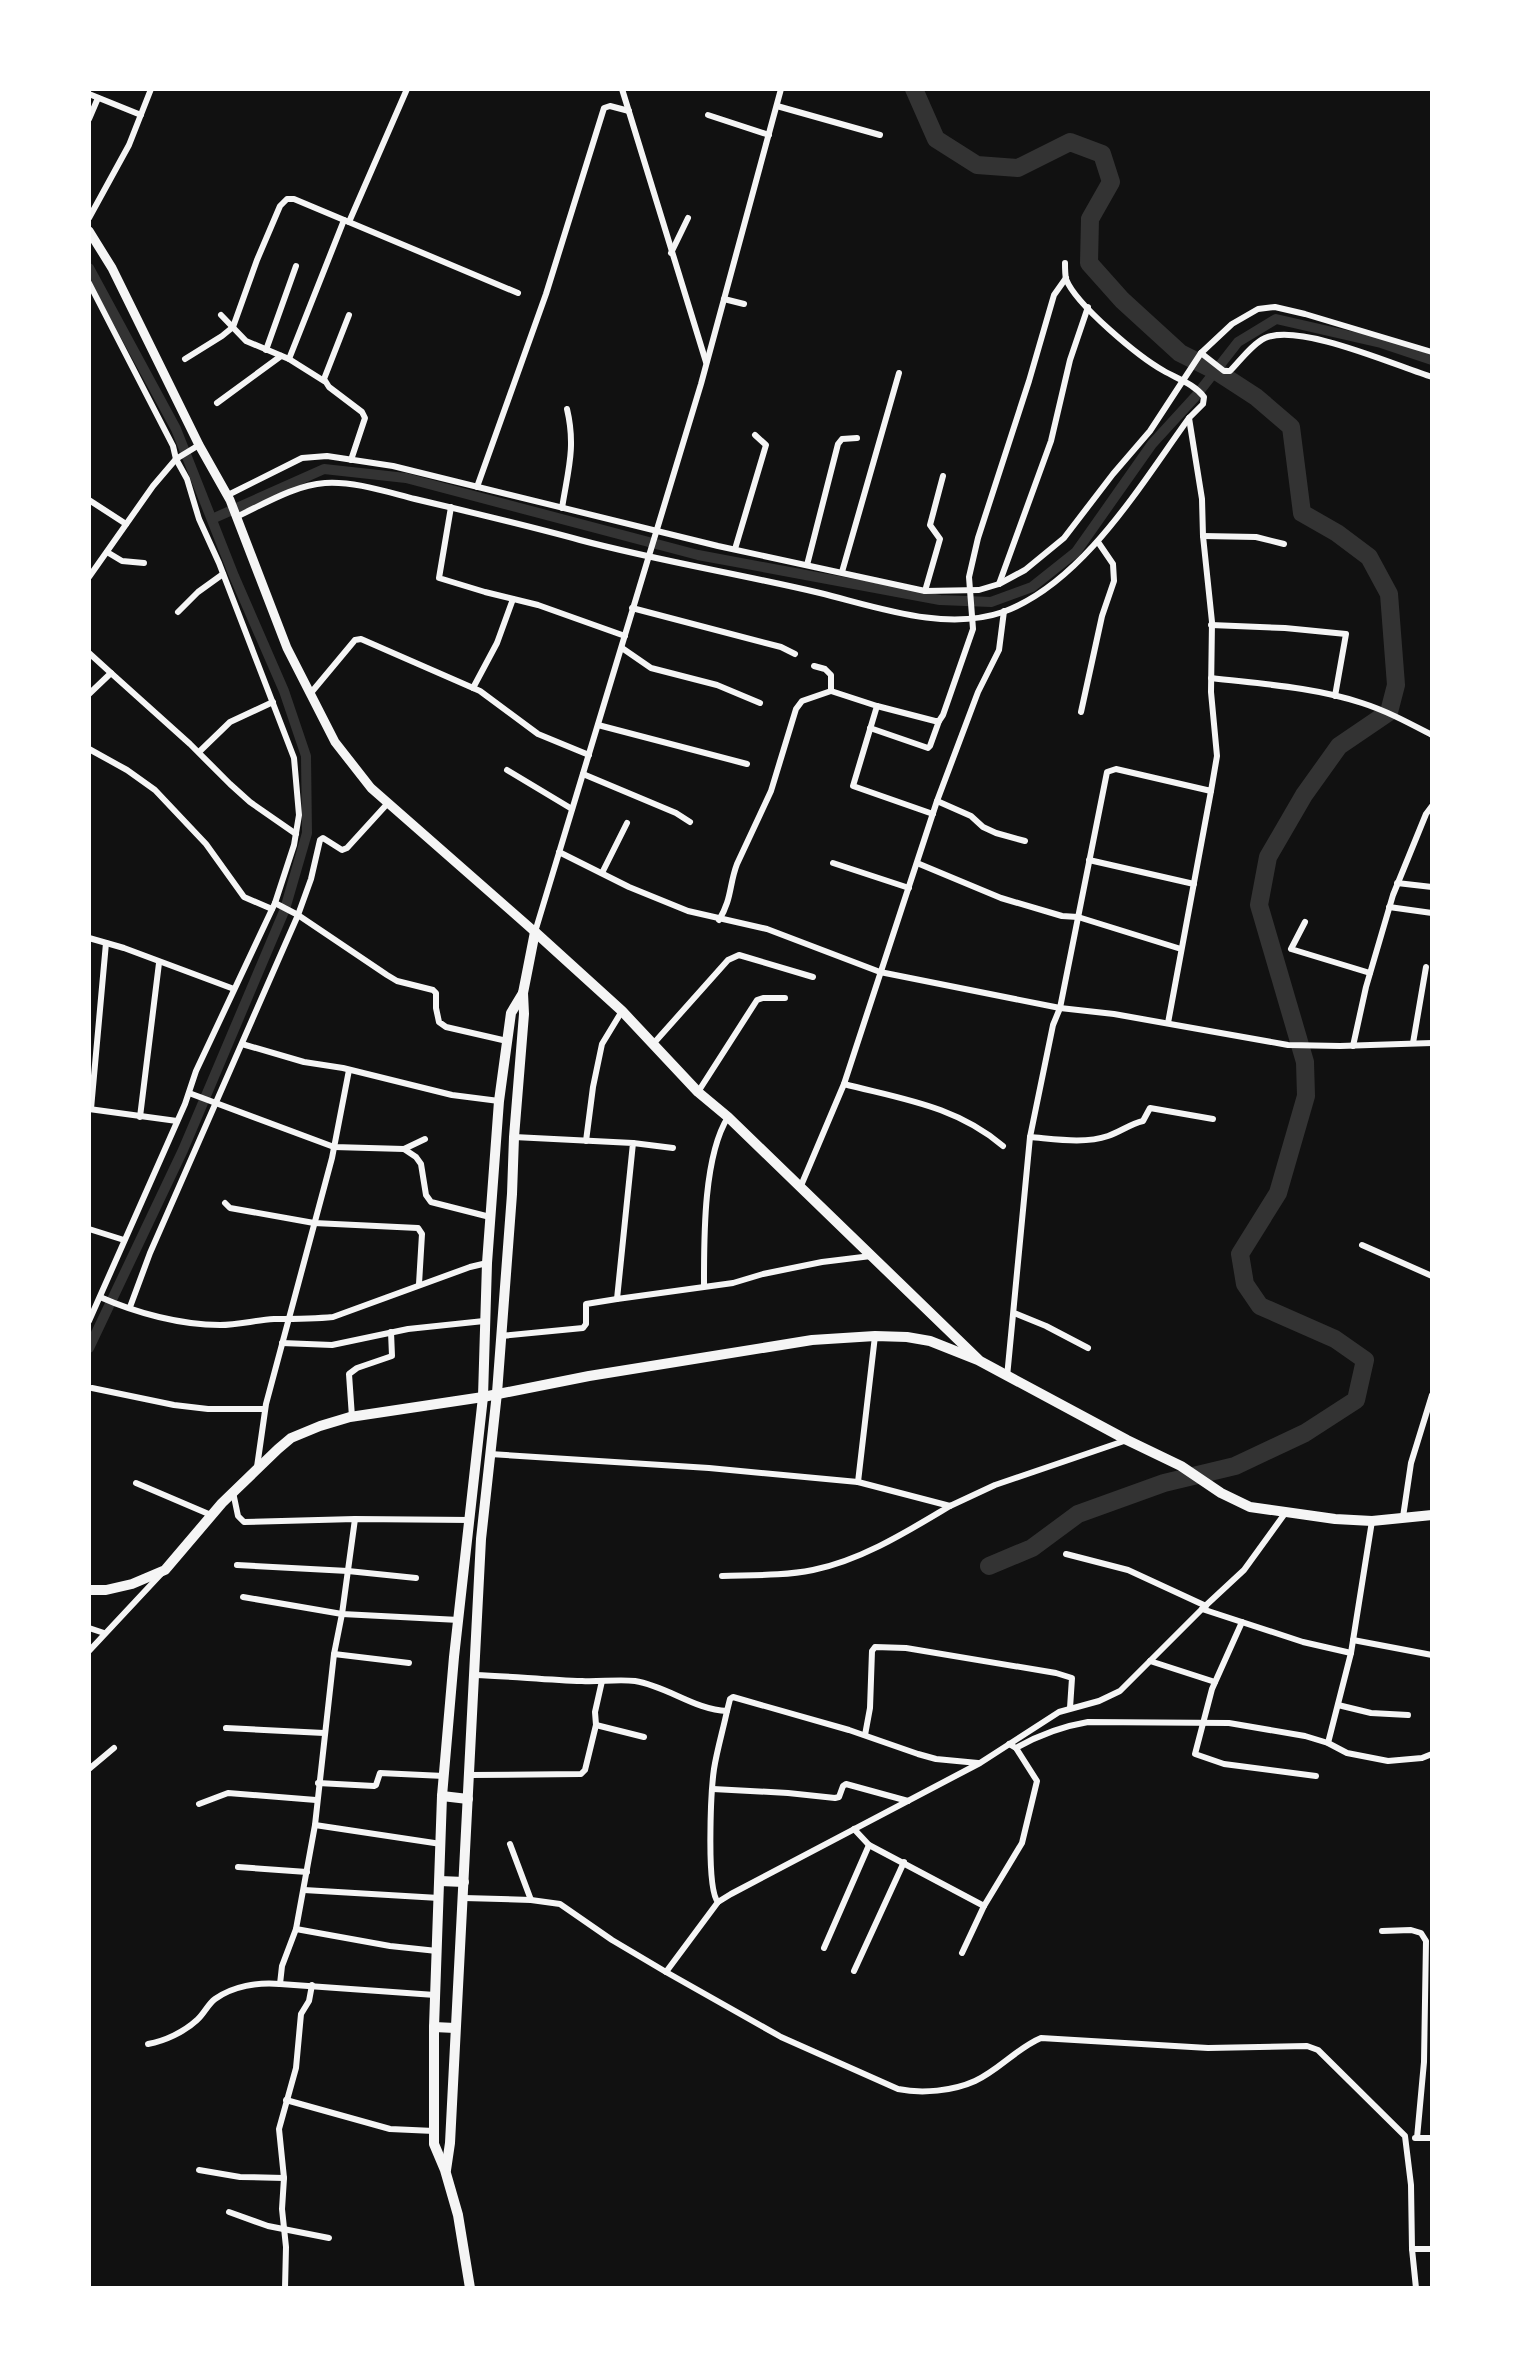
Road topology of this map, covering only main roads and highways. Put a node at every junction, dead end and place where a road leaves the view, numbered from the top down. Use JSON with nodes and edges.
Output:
{"nodes":[{"id":1,"x":89,"y":231,"type":"edge"},
{"id":2,"x":535,"y":932,"type":"junction"},
{"id":3,"x":523,"y":993,"type":"junction"},
{"id":4,"x":978,"y":1360,"type":"junction"},
{"id":5,"x":497,"y":1393,"type":"junction"},
{"id":6,"x":483,"y":1397,"type":"junction"},
{"id":7,"x":1432,"y":1514,"type":"edge"},
{"id":8,"x":89,"y":1590,"type":"edge"},
{"id":9,"x":442,"y":1796,"type":"junction"},
{"id":10,"x":468,"y":1798,"type":"junction"},
{"id":11,"x":440,"y":1881,"type":"junction"},
{"id":12,"x":464,"y":1882,"type":"junction"},
{"id":13,"x":434,"y":2027,"type":"junction"},
{"id":14,"x":455,"y":2028,"type":"junction"},
{"id":15,"x":445,"y":2170,"type":"junction"},
{"id":16,"x":470,"y":2288,"type":"edge"}],
"edges":[{"from":1,"to":2,"type":"main road"},
{"from":2,"to":3,"type":"main road"},
{"from":2,"to":4,"type":"main road"},
{"from":3,"to":5,"type":"main road"},
{"from":3,"to":6,"type":"main road"},
{"from":4,"to":5,"type":"main road"},
{"from":4,"to":7,"type":"main road"},
{"from":5,"to":6,"type":"main road"},
{"from":5,"to":10,"type":"main road"},
{"from":6,"to":8,"type":"main road"},
{"from":6,"to":9,"type":"main road"},
{"from":9,"to":10,"type":"main road"},
{"from":9,"to":11,"type":"main road"},
{"from":10,"to":12,"type":"main road"},
{"from":11,"to":12,"type":"main road"},
{"from":11,"to":13,"type":"main road"},
{"from":12,"to":14,"type":"main road"},
{"from":13,"to":14,"type":"main road"},
{"from":13,"to":15,"type":"main road"},
{"from":14,"to":15,"type":"main road"},
{"from":15,"to":16,"type":"main road"}]}
